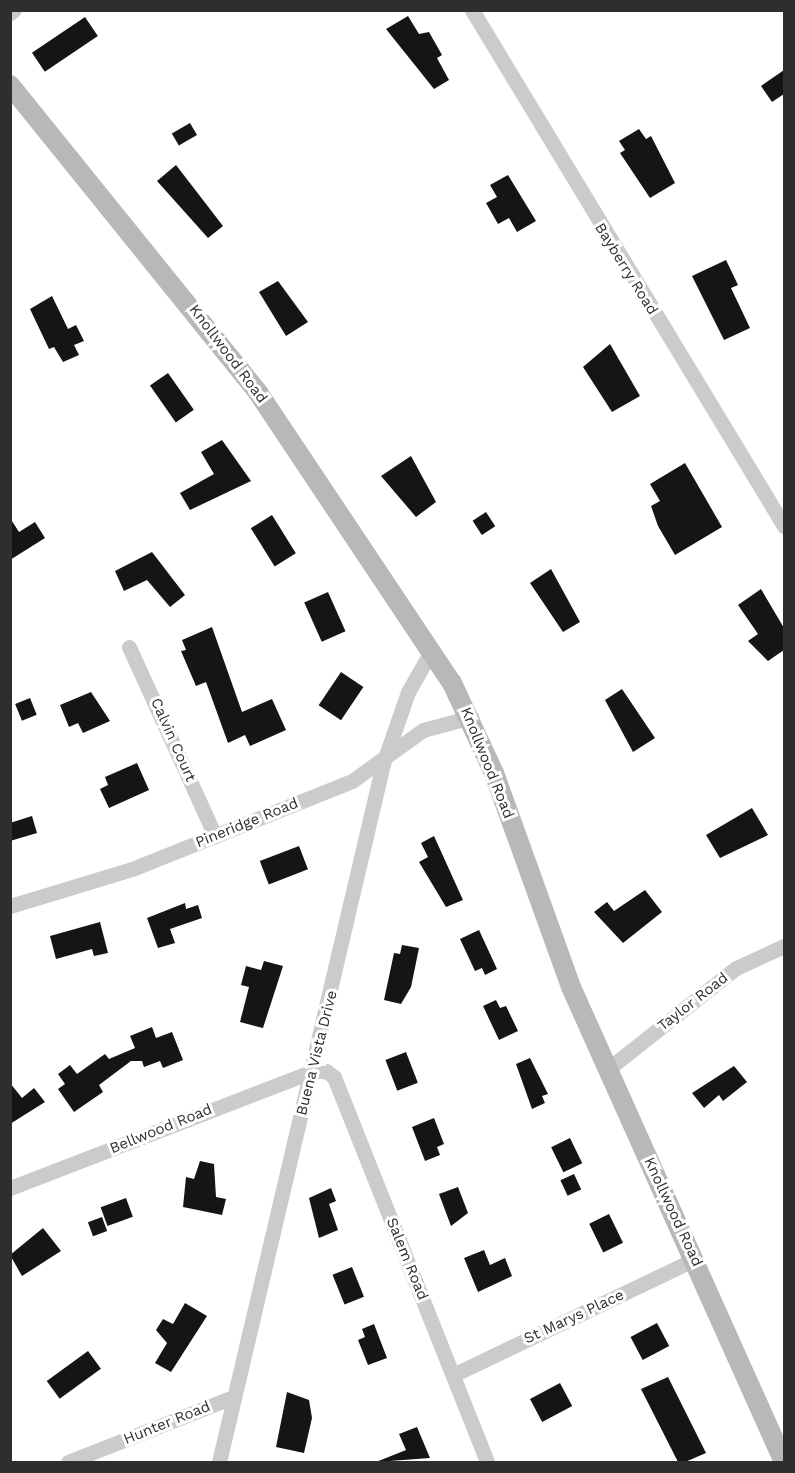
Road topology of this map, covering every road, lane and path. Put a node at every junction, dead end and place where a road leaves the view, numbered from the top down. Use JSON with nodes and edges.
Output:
{"nodes":[{"id":1,"x":472,"y":10,"type":"edge"},
{"id":2,"x":10,"y":85,"type":"edge"},
{"id":3,"x":784,"y":526,"type":"edge"},
{"id":4,"x":129,"y":646,"type":"dead end"},
{"id":5,"x":432,"y":650,"type":"junction"},
{"id":6,"x":471,"y":717,"type":"junction"},
{"id":7,"x":383,"y":764,"type":"junction"},
{"id":8,"x":215,"y":836,"type":"junction"},
{"id":9,"x":10,"y":906,"type":"edge"},
{"id":10,"x":784,"y":946,"type":"edge"},
{"id":11,"x":608,"y":1069,"type":"junction"},
{"id":12,"x":312,"y":1071,"type":"junction"},
{"id":13,"x":10,"y":1188,"type":"edge"},
{"id":14,"x":695,"y":1259,"type":"junction"},
{"id":15,"x":453,"y":1376,"type":"junction"},
{"id":16,"x":233,"y":1397,"type":"junction"},
{"id":17,"x":68,"y":1462,"type":"edge"},
{"id":18,"x":219,"y":1462,"type":"edge"},
{"id":19,"x":487,"y":1462,"type":"edge"},
{"id":20,"x":784,"y":1462,"type":"edge"}],
"edges":[{"from":1,"to":3,"type":"street","name":"Bayberry Road"},
{"from":2,"to":5,"type":"main road","name":"Knollwood Road"},
{"from":4,"to":8,"type":"street","name":"Calvin Court"},
{"from":5,"to":6,"type":"main road","name":"Knollwood Road"},
{"from":5,"to":7,"type":"street","name":"Buena Vista Drive"},
{"from":6,"to":7,"type":"street","name":"Pineridge Road"},
{"from":6,"to":11,"type":"main road","name":"Knollwood Road"},
{"from":7,"to":8,"type":"street","name":"Pineridge Road"},
{"from":7,"to":12,"type":"street","name":"Buena Vista Drive"},
{"from":8,"to":9,"type":"street","name":"Pineridge Road"},
{"from":10,"to":11,"type":"street","name":"Taylor Road"},
{"from":11,"to":14,"type":"main road","name":"Knollwood Road"},
{"from":12,"to":13,"type":"street","name":"Bellwood Road"},
{"from":12,"to":15,"type":"street","name":"Salem Road"},
{"from":12,"to":16,"type":"street","name":"Buena Vista Drive"},
{"from":14,"to":15,"type":"street","name":"St Marys Place"},
{"from":14,"to":20,"type":"main road","name":"Knollwood Road"},
{"from":15,"to":19,"type":"street","name":"Salem Road"},
{"from":16,"to":17,"type":"street","name":"Hunter Road"},
{"from":16,"to":18,"type":"street","name":"Buena Vista Drive"}]}
